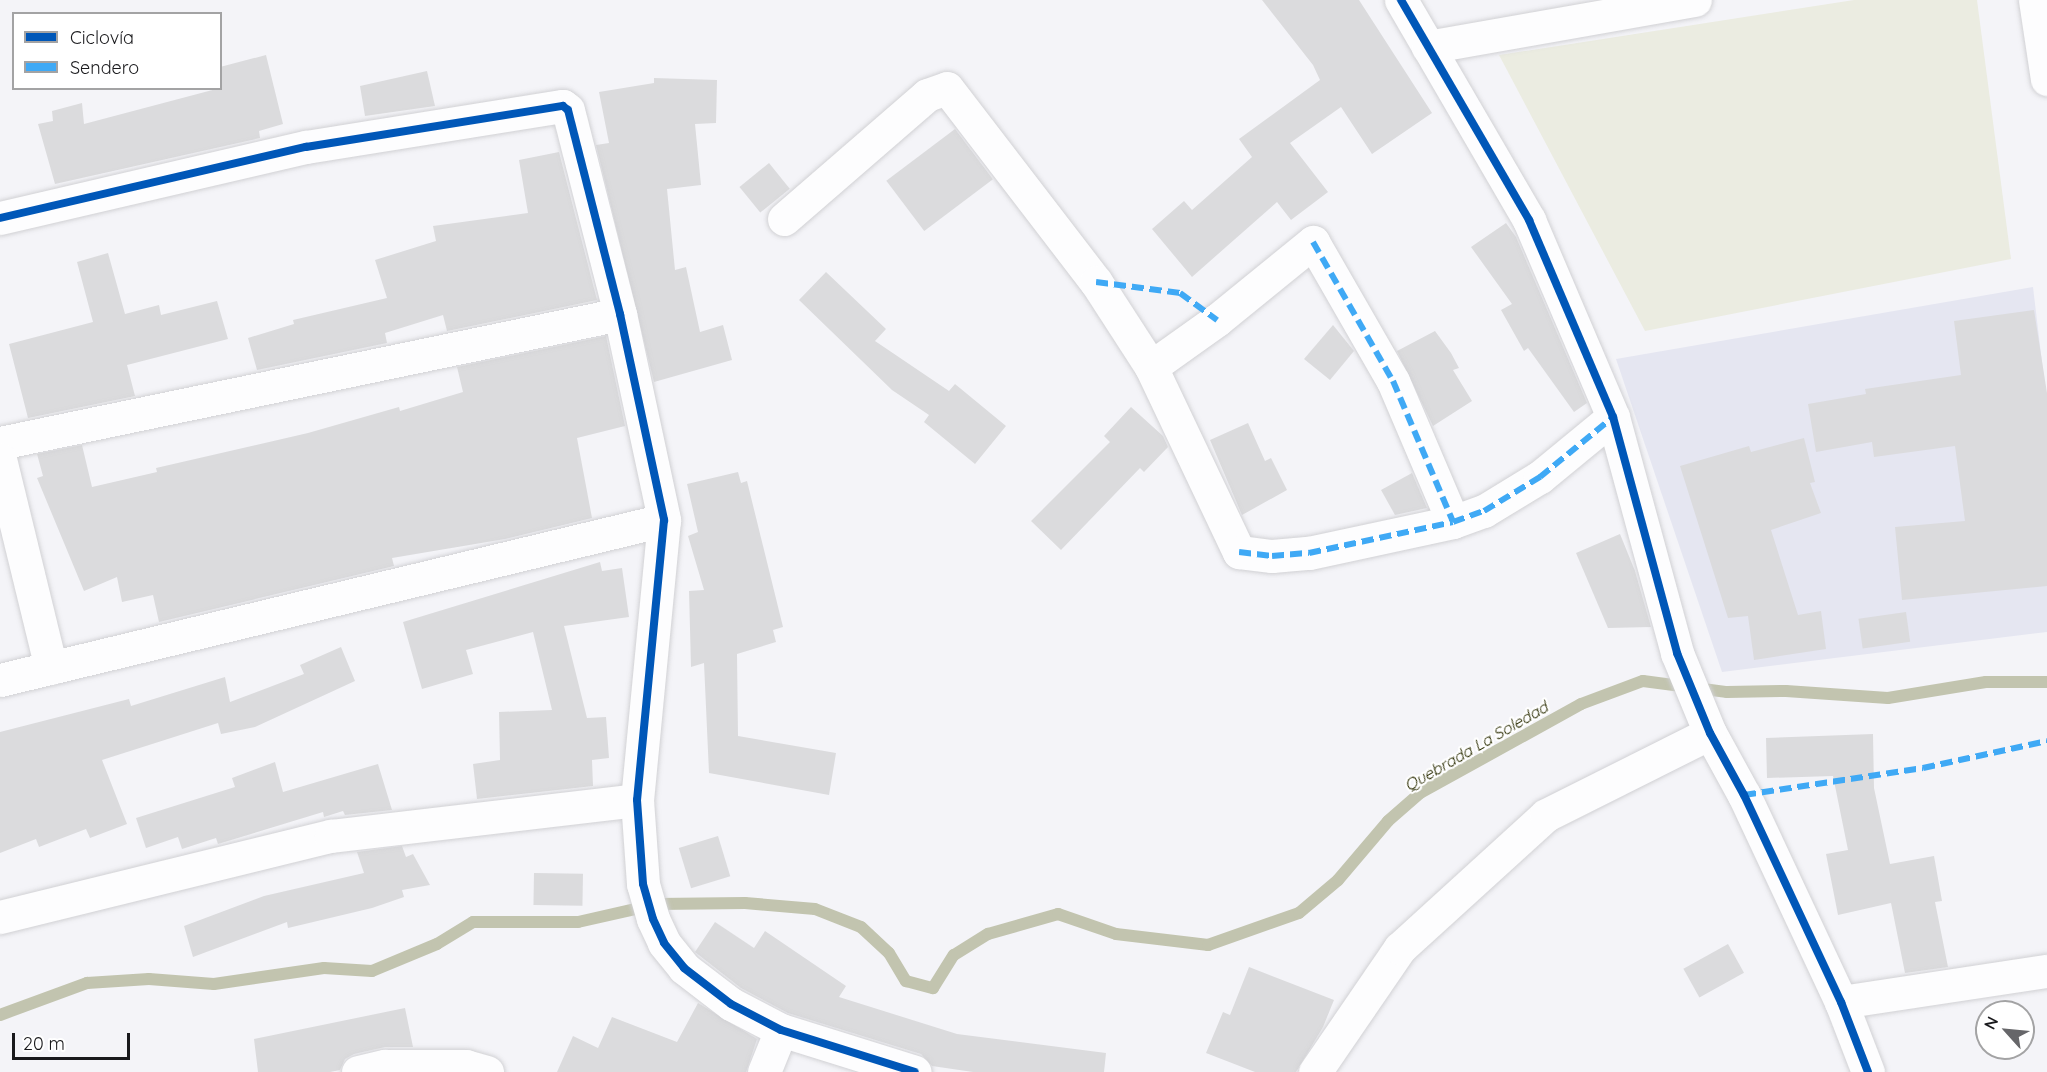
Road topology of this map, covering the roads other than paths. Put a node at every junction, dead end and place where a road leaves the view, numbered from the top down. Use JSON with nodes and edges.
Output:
{"nodes":[{"id":1,"x":1401,"y":0,"type":"edge"},
{"id":2,"x":1695,"y":0,"type":"edge"},
{"id":3,"x":2035,"y":0,"type":"edge"},
{"id":4,"x":2043,"y":34,"type":"edge"},
{"id":5,"x":1428,"y":46,"type":"junction"},
{"id":6,"x":2047,"y":79,"type":"edge"},
{"id":7,"x":0,"y":218,"type":"edge"},
{"id":8,"x":784,"y":219,"type":"dead end"},
{"id":9,"x":620,"y":314,"type":"junction"},
{"id":10,"x":1151,"y":367,"type":"junction"},
{"id":11,"x":1613,"y":417,"type":"junction"},
{"id":12,"x":0,"y":443,"type":"edge"},
{"id":13,"x":0,"y":459,"type":"edge"},
{"id":14,"x":664,"y":520,"type":"junction"},
{"id":15,"x":1453,"y":522,"type":"junction"},
{"id":16,"x":51,"y":668,"type":"junction"},
{"id":17,"x":0,"y":680,"type":"edge"},
{"id":18,"x":1705,"y":721,"type":"junction"},
{"id":19,"x":637,"y":800,"type":"junction"},
{"id":20,"x":0,"y":917,"type":"edge"},
{"id":21,"x":2047,"y":971,"type":"edge"},
{"id":22,"x":1841,"y":1002,"type":"junction"},
{"id":23,"x":781,"y":1030,"type":"junction"},
{"id":24,"x":870,"y":1065,"type":"edge"},
{"id":25,"x":358,"y":1072,"type":"edge"},
{"id":26,"x":487,"y":1072,"type":"edge"},
{"id":27,"x":764,"y":1072,"type":"edge"},
{"id":28,"x":915,"y":1072,"type":"edge"},
{"id":29,"x":1315,"y":1072,"type":"edge"},
{"id":30,"x":1868,"y":1072,"type":"edge"}],
"edges":[{"from":1,"to":5,"type":"street"},
{"from":2,"to":5,"type":"street"},
{"from":3,"to":4,"type":"street"},
{"from":4,"to":6,"type":"street"},
{"from":5,"to":11,"type":"street"},
{"from":7,"to":9,"type":"street"},
{"from":8,"to":10,"type":"street"},
{"from":9,"to":12,"type":"street"},
{"from":9,"to":14,"type":"street"},
{"from":10,"to":15,"type":"street"},
{"from":10,"to":15,"type":"street"},
{"from":11,"to":15,"type":"street"},
{"from":11,"to":18,"type":"street"},
{"from":13,"to":16,"type":"street"},
{"from":14,"to":16,"type":"street"},
{"from":14,"to":19,"type":"street"},
{"from":16,"to":17,"type":"street"},
{"from":18,"to":22,"type":"street"},
{"from":18,"to":29,"type":"street"},
{"from":19,"to":20,"type":"street"},
{"from":19,"to":23,"type":"street"},
{"from":21,"to":22,"type":"street"},
{"from":22,"to":30,"type":"street"},
{"from":23,"to":24,"type":"street"},
{"from":23,"to":27,"type":"street"},
{"from":24,"to":28,"type":"street"},
{"from":25,"to":26,"type":"street"}]}
